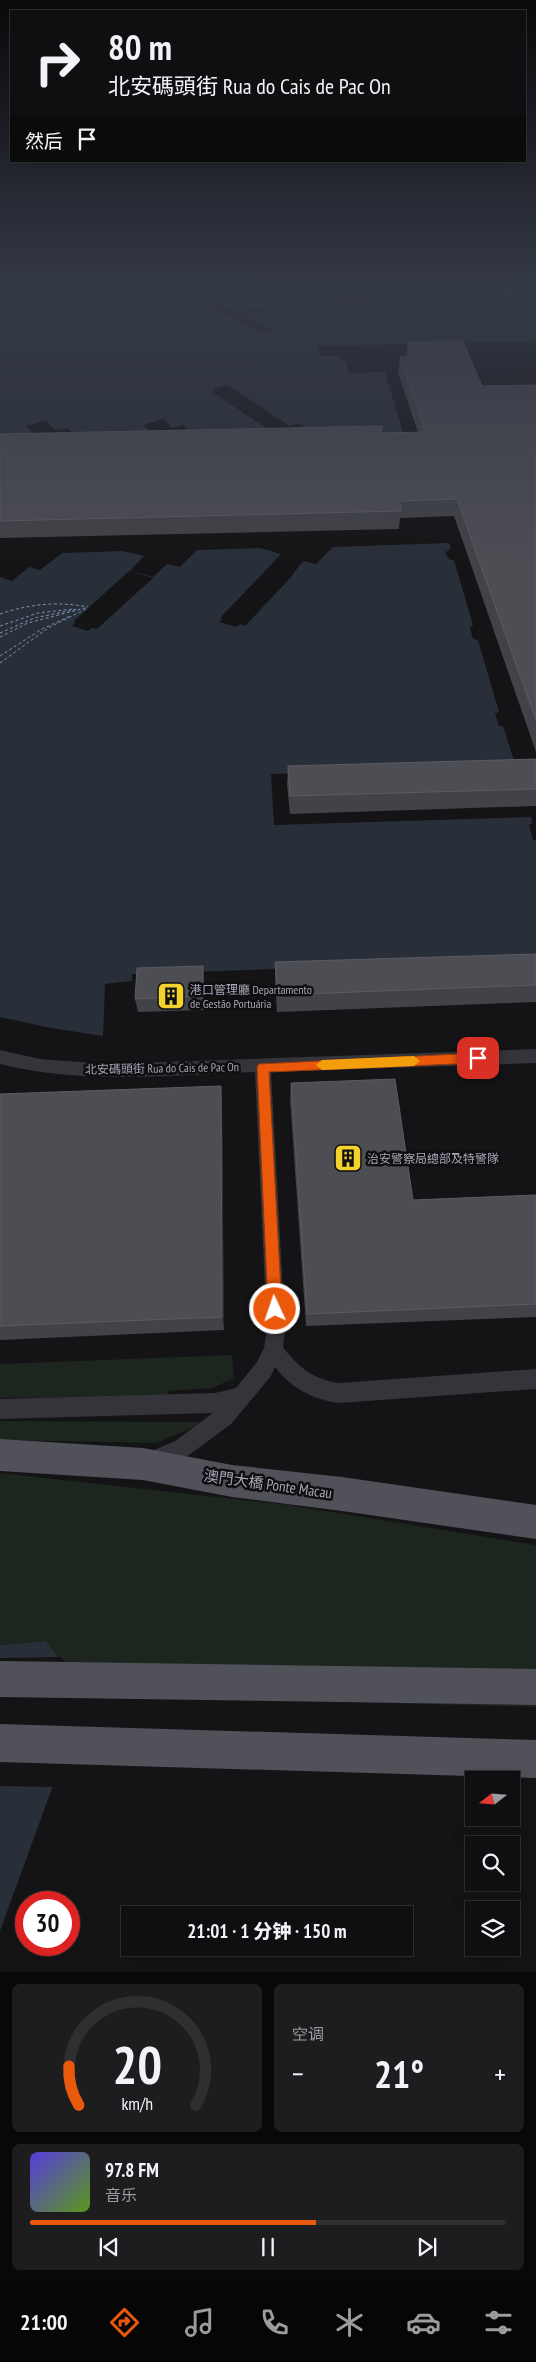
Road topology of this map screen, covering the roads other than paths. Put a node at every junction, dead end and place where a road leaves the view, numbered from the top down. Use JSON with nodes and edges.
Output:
{"nodes":[{"id":1,"x":536,"y":1056,"type":"edge"},
{"id":2,"x":0,"y":1057,"type":"edge"},
{"id":3,"x":263,"y":1067,"type":"junction"},
{"id":4,"x":274,"y":1349,"type":"junction"},
{"id":5,"x":536,"y":1379,"type":"edge"},
{"id":6,"x":243,"y":1396,"type":"junction"},
{"id":7,"x":0,"y":1409,"type":"edge"},
{"id":8,"x":0,"y":1455,"type":"edge"},
{"id":9,"x":144,"y":1464,"type":"junction"},
{"id":10,"x":536,"y":1522,"type":"edge"},
{"id":11,"x":0,"y":1679,"type":"edge"},
{"id":12,"x":536,"y":1687,"type":"edge"},
{"id":13,"x":0,"y":1743,"type":"edge"},
{"id":14,"x":536,"y":1759,"type":"edge"}],
"edges":[{"from":1,"to":3,"type":"street","name":"北安碼頭街 Rua do Cais de Pac On"},
{"from":2,"to":3,"type":"street","name":"北安碼頭街 Rua do Cais de Pac On"},
{"from":3,"to":4,"type":"street"},
{"from":4,"to":5,"type":"street"},
{"from":4,"to":6,"type":"street"},
{"from":6,"to":7,"type":"street"},
{"from":6,"to":9,"type":"street"},
{"from":8,"to":9,"type":"main road","name":"澳門大橋 Ponte Macau"},
{"from":9,"to":10,"type":"main road","name":"澳門大橋 Ponte Macau"},
{"from":11,"to":12,"type":"main road"},
{"from":13,"to":14,"type":"main road"}]}
